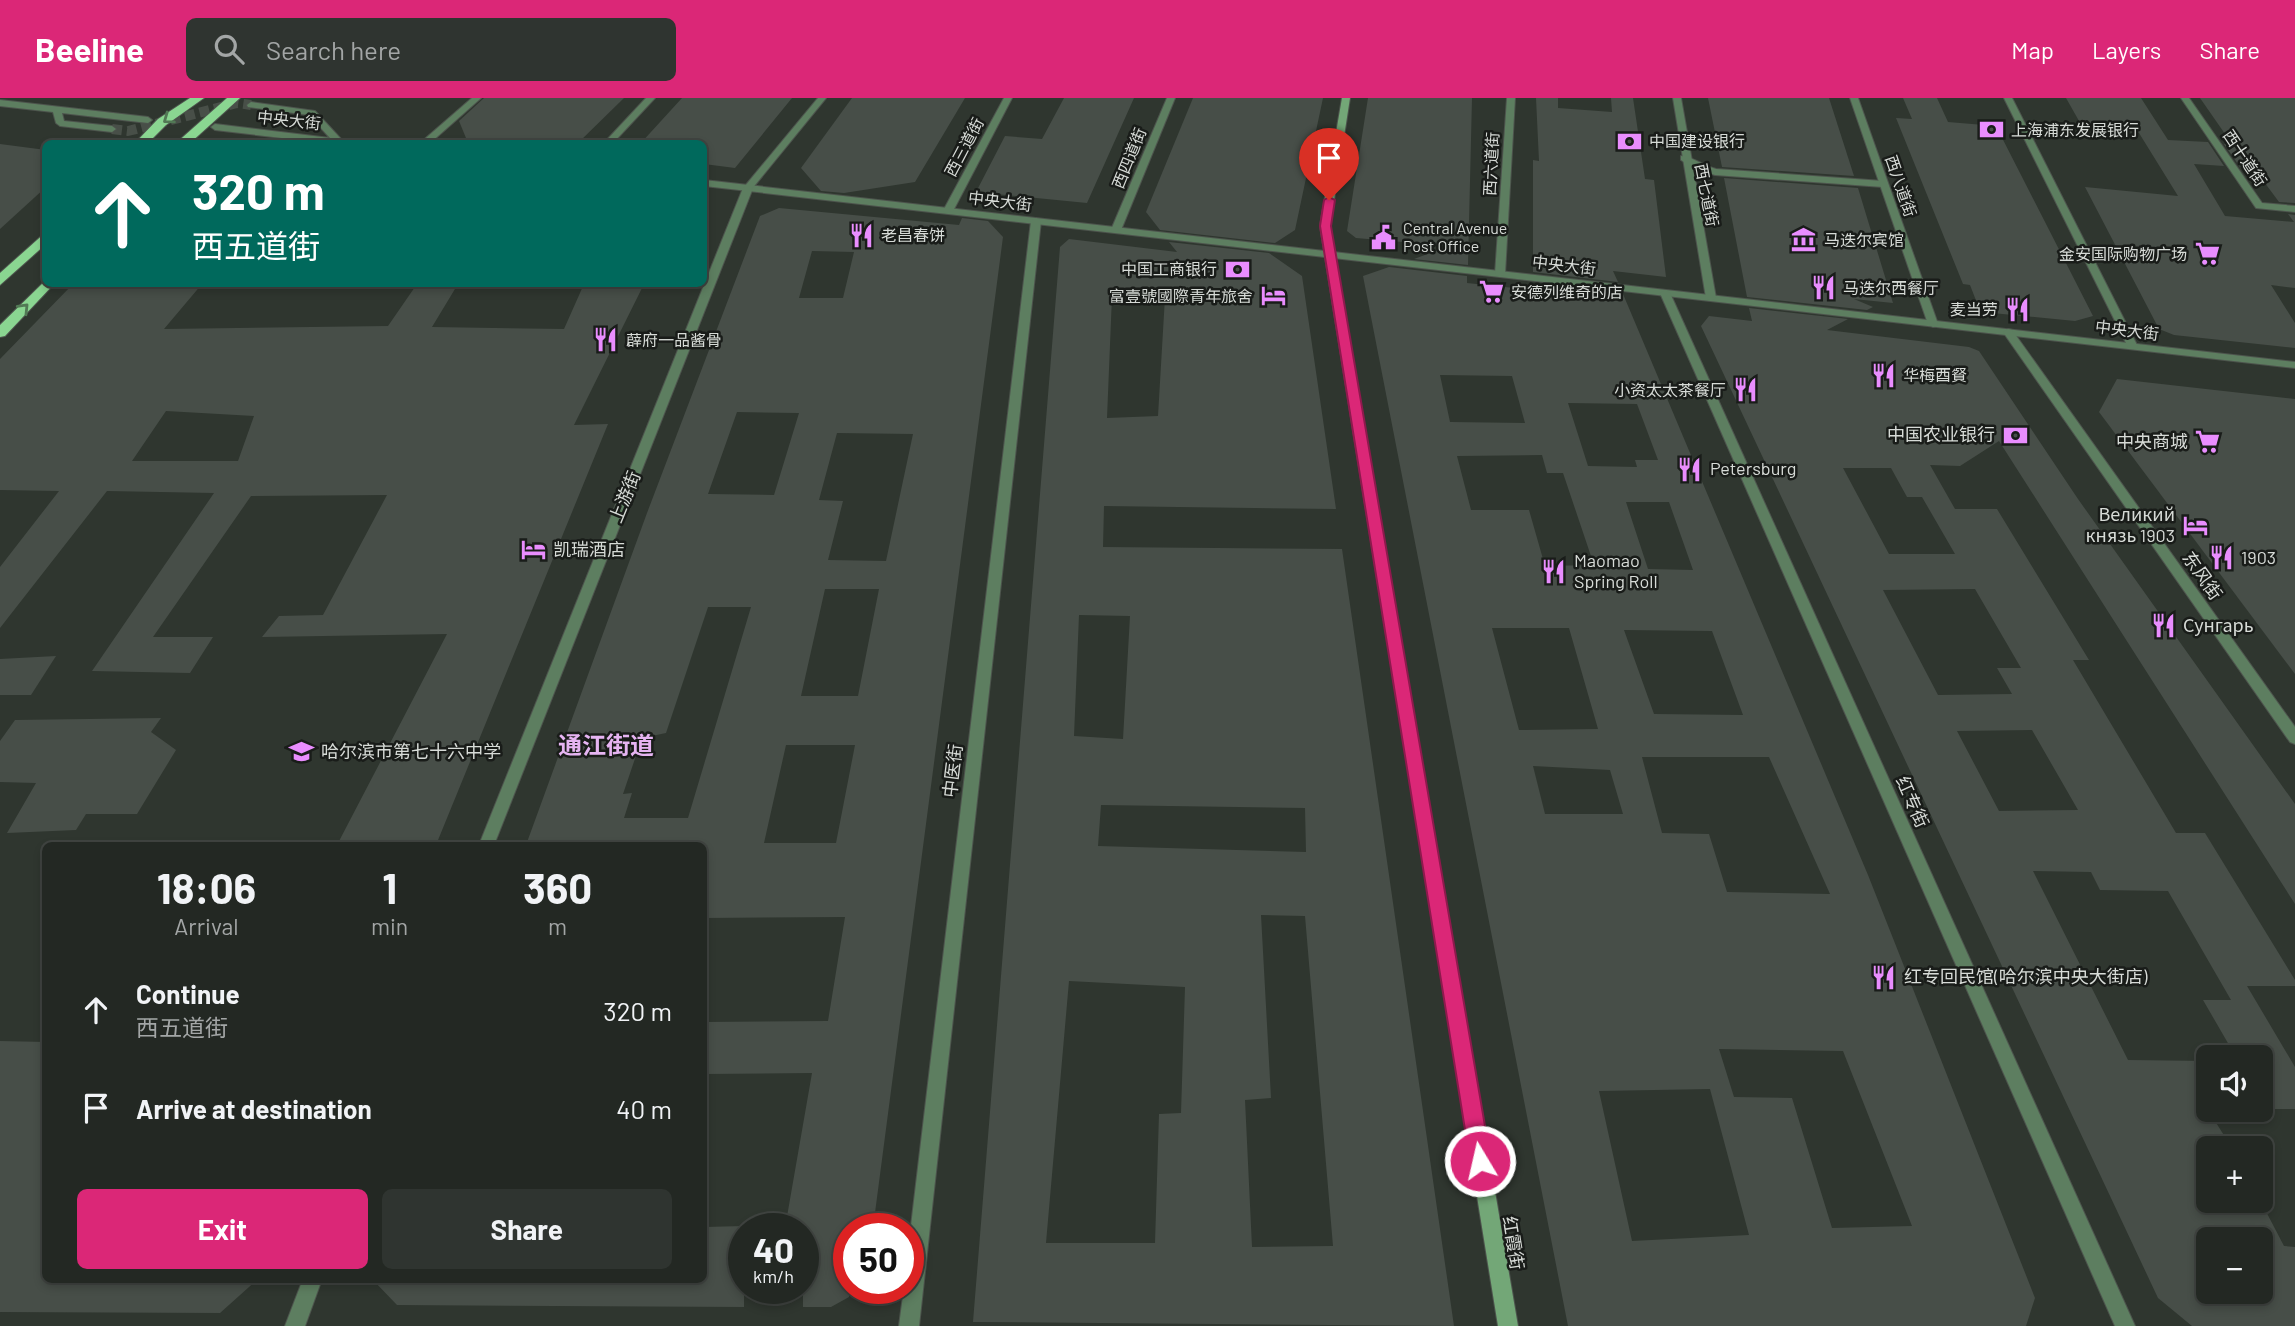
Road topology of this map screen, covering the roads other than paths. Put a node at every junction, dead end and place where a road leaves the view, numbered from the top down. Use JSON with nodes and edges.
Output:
{"nodes":[{"id":1,"x":198,"y":98,"type":"edge"},
{"id":2,"x":234,"y":98,"type":"edge"},
{"id":3,"x":477,"y":98,"type":"edge"},
{"id":4,"x":651,"y":98,"type":"edge"},
{"id":5,"x":822,"y":98,"type":"edge"},
{"id":6,"x":1008,"y":98,"type":"edge"},
{"id":7,"x":1171,"y":98,"type":"edge"},
{"id":8,"x":1346,"y":98,"type":"edge"},
{"id":9,"x":1511,"y":98,"type":"edge"},
{"id":10,"x":1677,"y":98,"type":"edge"},
{"id":11,"x":1854,"y":98,"type":"edge"},
{"id":12,"x":2008,"y":98,"type":"edge"},
{"id":13,"x":2185,"y":98,"type":"edge"},
{"id":14,"x":0,"y":103,"type":"edge"},
{"id":15,"x":251,"y":105,"type":"dead end"},
{"id":16,"x":57,"y":110,"type":"junction"},
{"id":17,"x":148,"y":120,"type":"dead end"},
{"id":18,"x":215,"y":127,"type":"dead end"},
{"id":19,"x":112,"y":129,"type":"tunnel mouth"},
{"id":20,"x":144,"y":140,"type":"edge"},
{"id":21,"x":186,"y":140,"type":"edge"},
{"id":22,"x":329,"y":140,"type":"edge"},
{"id":23,"x":337,"y":140,"type":"edge"},
{"id":24,"x":428,"y":140,"type":"edge"},
{"id":25,"x":611,"y":140,"type":"edge"},
{"id":26,"x":1684,"y":158,"type":"junction"},
{"id":27,"x":707,"y":183,"type":"edge"},
{"id":28,"x":1883,"y":184,"type":"junction"},
{"id":29,"x":748,"y":188,"type":"junction"},
{"id":30,"x":2295,"y":209,"type":"edge"},
{"id":31,"x":948,"y":211,"type":"junction"},
{"id":32,"x":1036,"y":221,"type":"junction"},
{"id":33,"x":1116,"y":230,"type":"junction"},
{"id":34,"x":42,"y":240,"type":"edge"},
{"id":35,"x":1331,"y":255,"type":"junction"},
{"id":36,"x":1500,"y":274,"type":"junction"},
{"id":37,"x":0,"y":281,"type":"edge"},
{"id":38,"x":44,"y":287,"type":"edge"},
{"id":39,"x":1665,"y":293,"type":"junction"},
{"id":40,"x":1711,"y":298,"type":"junction"},
{"id":41,"x":1933,"y":324,"type":"junction"},
{"id":42,"x":2008,"y":332,"type":"junction"},
{"id":43,"x":0,"y":333,"type":"edge"},
{"id":44,"x":2133,"y":346,"type":"junction"},
{"id":45,"x":2295,"y":365,"type":"edge"},
{"id":46,"x":2295,"y":738,"type":"edge"},
{"id":47,"x":487,"y":842,"type":"edge"},
{"id":48,"x":311,"y":1283,"type":"edge"},
{"id":49,"x":295,"y":1326,"type":"edge"},
{"id":50,"x":909,"y":1326,"type":"edge"},
{"id":51,"x":1507,"y":1326,"type":"edge"},
{"id":52,"x":2125,"y":1326,"type":"edge"}],
"edges":[{"from":1,"to":20,"type":"highway","one_way":true},
{"from":2,"to":21,"type":"highway"},
{"from":3,"to":24,"type":"street"},
{"from":4,"to":25,"type":"street"},
{"from":5,"to":29,"type":"street","name":"上游街"},
{"from":6,"to":31,"type":"street","name":"西三道街"},
{"from":7,"to":33,"type":"street","name":"西四道街"},
{"from":8,"to":35,"type":"main road","name":"红霞街"},
{"from":9,"to":36,"type":"street","name":"西六道街"},
{"from":10,"to":26,"type":"street","name":"西七道街"},
{"from":11,"to":28,"type":"street","name":"西八道街"},
{"from":12,"to":44,"type":"street"},
{"from":13,"to":30,"type":"street","name":"西十道街"},
{"from":14,"to":16,"type":"street"},
{"from":15,"to":23,"type":"street"},
{"from":16,"to":17,"type":"street"},
{"from":16,"to":19,"type":"street"},
{"from":18,"to":22,"type":"street","name":"中央大街"},
{"from":26,"to":28,"type":"street"},
{"from":26,"to":40,"type":"street","name":"西七道街"},
{"from":27,"to":29,"type":"street","name":"中央大街"},
{"from":28,"to":41,"type":"street","name":"西八道街"},
{"from":29,"to":31,"type":"street","name":"中央大街"},
{"from":29,"to":47,"type":"street","name":"上游街"},
{"from":31,"to":32,"type":"street","name":"中央大街"},
{"from":32,"to":33,"type":"street","name":"中央大街"},
{"from":32,"to":50,"type":"street","name":"中医街"},
{"from":33,"to":35,"type":"street","name":"中央大街"},
{"from":34,"to":37,"type":"highway"},
{"from":35,"to":36,"type":"street","name":"中央大街"},
{"from":35,"to":51,"type":"main road","name":"红霞街"},
{"from":36,"to":39,"type":"street","name":"中央大街"},
{"from":43,"to":38,"type":"highway","one_way":true},
{"from":39,"to":40,"type":"street","name":"中央大街"},
{"from":39,"to":52,"type":"street","name":"红专街"},
{"from":40,"to":41,"type":"street","name":"中央大街"},
{"from":41,"to":42,"type":"street","name":"中央大街"},
{"from":42,"to":44,"type":"street","name":"中央大街"},
{"from":42,"to":46,"type":"street","name":"东风街"},
{"from":44,"to":45,"type":"street","name":"中央大街"},
{"from":48,"to":49,"type":"street"}]}
